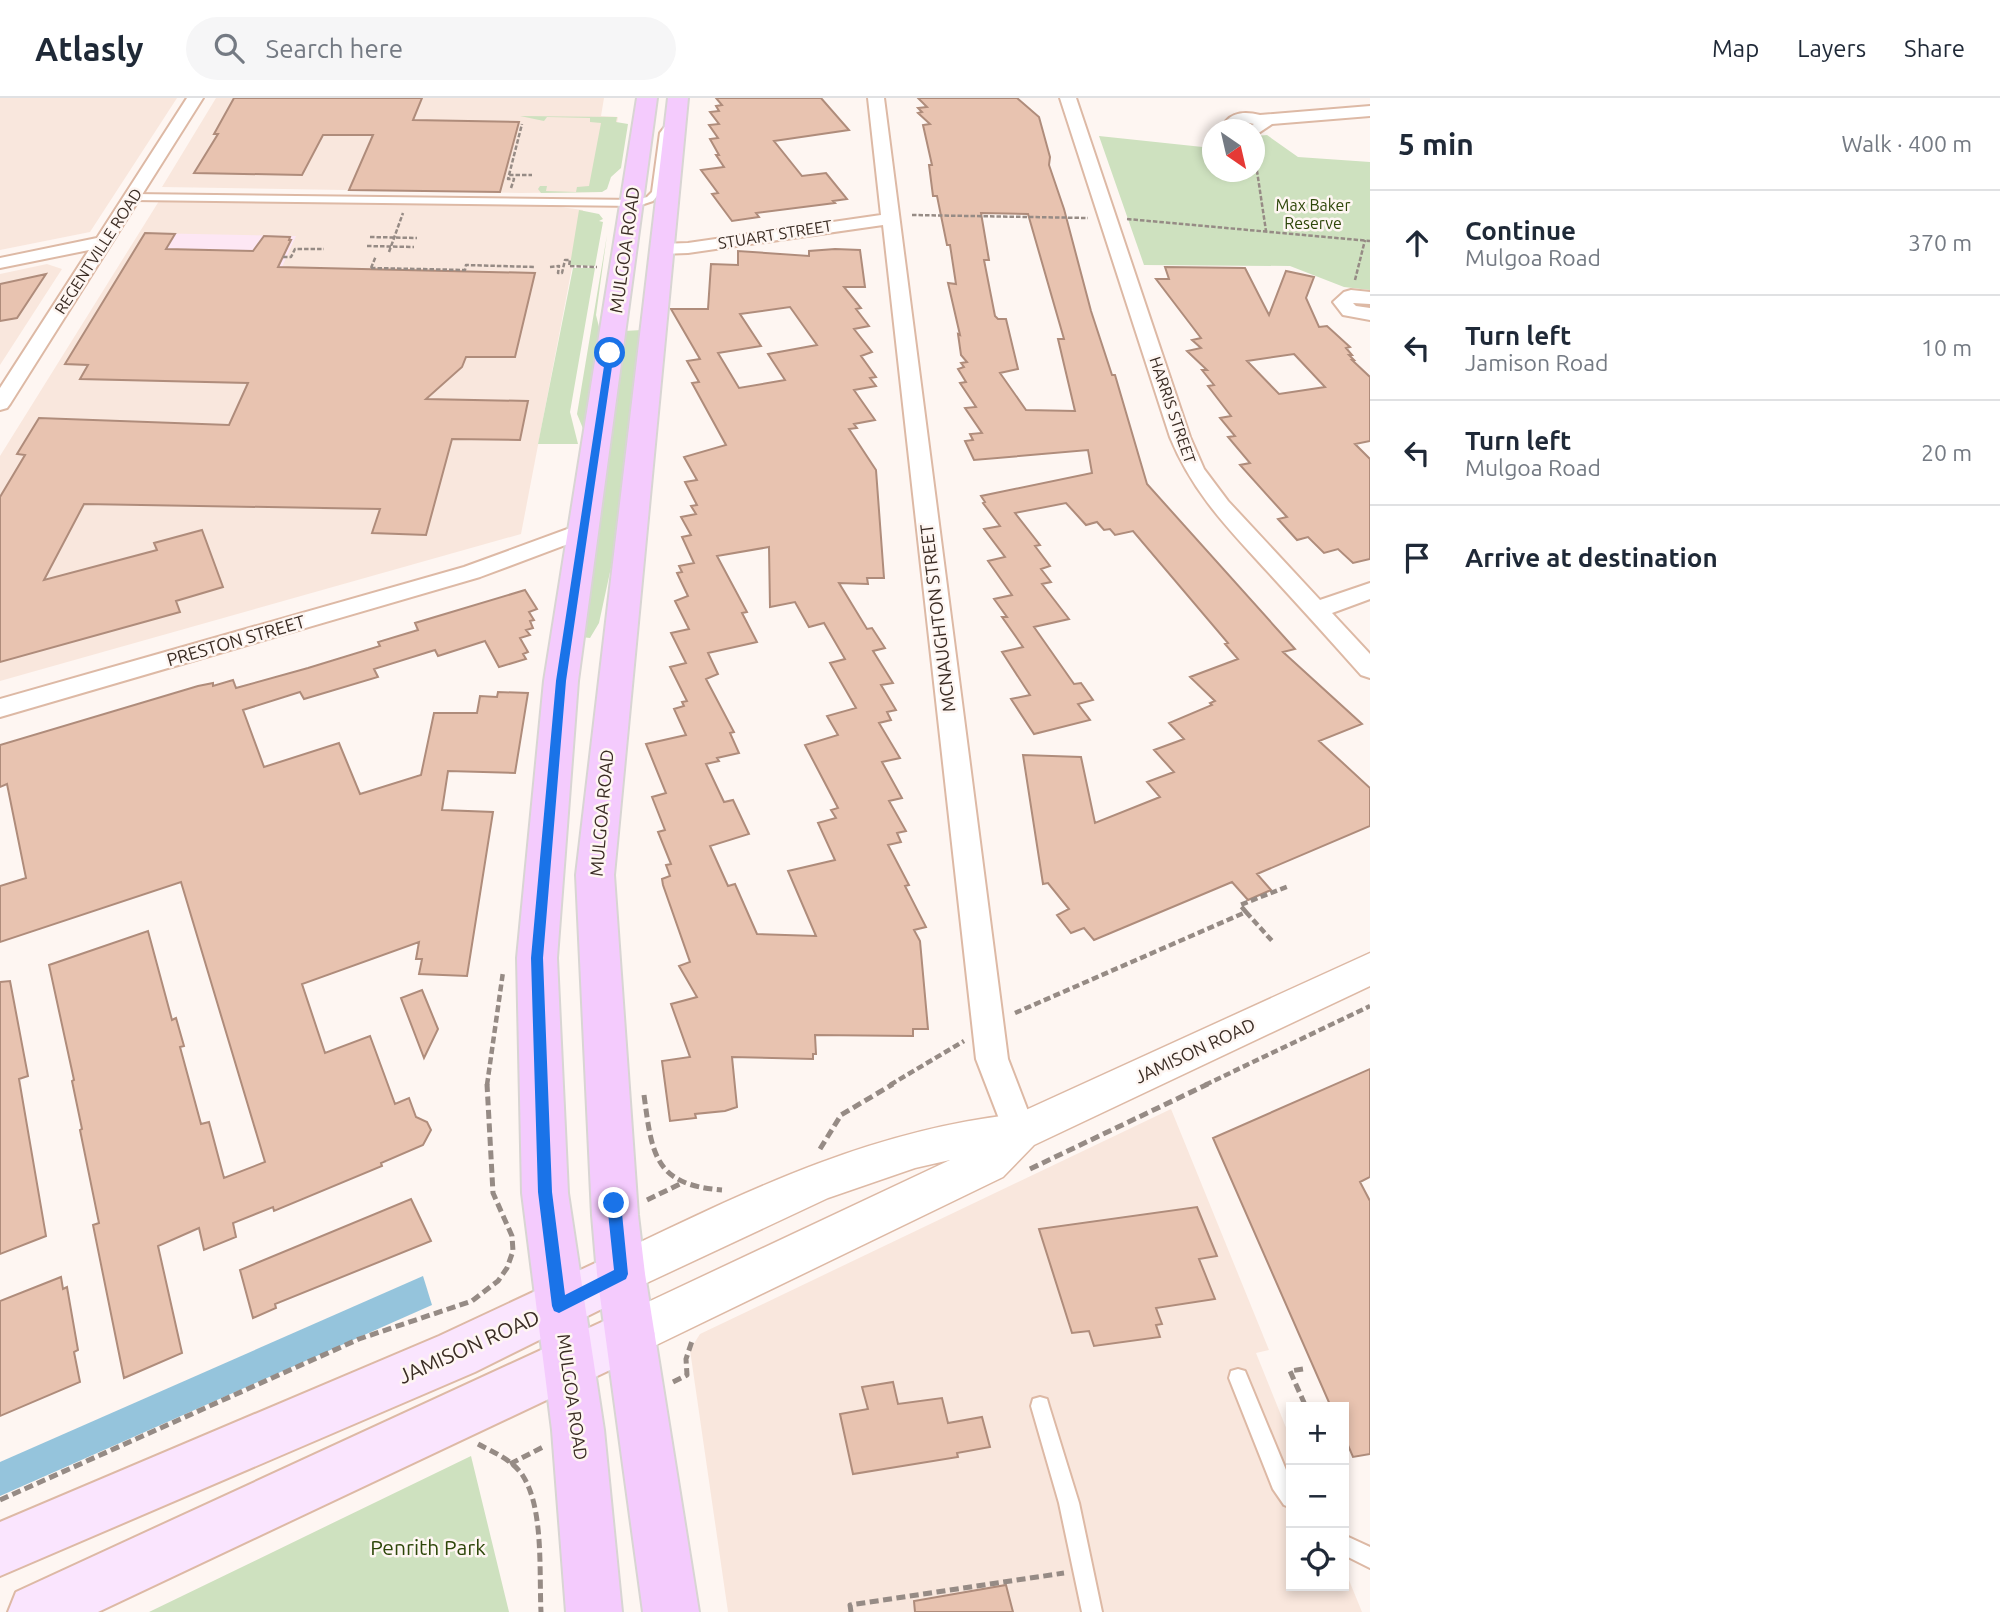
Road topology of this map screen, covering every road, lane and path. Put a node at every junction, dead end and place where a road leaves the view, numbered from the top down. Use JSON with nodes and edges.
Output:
{"nodes":[{"id":1,"x":195,"y":98,"type":"edge"},
{"id":2,"x":647,"y":98,"type":"edge"},
{"id":3,"x":876,"y":98,"type":"edge"},
{"id":4,"x":1068,"y":98,"type":"edge"},
{"id":5,"x":677,"y":109,"type":"edge"},
{"id":6,"x":1370,"y":111,"type":"edge"},
{"id":7,"x":522,"y":124,"type":"dead end"},
{"id":8,"x":1265,"y":125,"type":"edge"},
{"id":9,"x":509,"y":175,"type":"junction"},
{"id":10,"x":532,"y":175,"type":"dead end"},
{"id":11,"x":1259,"y":182,"type":"edge"},
{"id":12,"x":133,"y":197,"type":"junction"},
{"id":13,"x":509,"y":197,"type":"dead end"},
{"id":14,"x":632,"y":203,"type":"junction"},
{"id":15,"x":406,"y":206,"type":"dead end"},
{"id":16,"x":1119,"y":218,"type":"dead end"},
{"id":17,"x":890,"y":219,"type":"junction"},
{"id":18,"x":1096,"y":220,"type":"dead end"},
{"id":19,"x":1266,"y":231,"type":"junction"},
{"id":20,"x":370,"y":237,"type":"dead end"},
{"id":21,"x":394,"y":237,"type":"junction"},
{"id":22,"x":417,"y":238,"type":"dead end"},
{"id":23,"x":1368,"y":240,"type":"edge"},
{"id":24,"x":103,"y":242,"type":"junction"},
{"id":25,"x":367,"y":246,"type":"dead end"},
{"id":26,"x":391,"y":246,"type":"junction"},
{"id":27,"x":414,"y":247,"type":"dead end"},
{"id":28,"x":324,"y":249,"type":"dead end"},
{"id":29,"x":660,"y":249,"type":"junction"},
{"id":30,"x":389,"y":252,"type":"dead end"},
{"id":31,"x":376,"y":256,"type":"dead end"},
{"id":32,"x":283,"y":257,"type":"dead end"},
{"id":33,"x":386,"y":261,"type":"dead end"},
{"id":34,"x":0,"y":263,"type":"edge"},
{"id":35,"x":535,"y":267,"type":"dead end"},
{"id":36,"x":550,"y":267,"type":"dead end"},
{"id":37,"x":598,"y":267,"type":"dead end"},
{"id":38,"x":383,"y":268,"type":"junction"},
{"id":39,"x":1364,"y":297,"type":"edge"},
{"id":40,"x":1370,"y":314,"type":"edge"},
{"id":41,"x":0,"y":404,"type":"edge"},
{"id":42,"x":584,"y":530,"type":"junction"},
{"id":43,"x":579,"y":570,"type":"junction"},
{"id":44,"x":471,"y":572,"type":"junction"},
{"id":45,"x":1370,"y":591,"type":"edge"},
{"id":46,"x":1315,"y":611,"type":"junction"},
{"id":47,"x":1370,"y":668,"type":"edge"},
{"id":48,"x":0,"y":708,"type":"edge"},
{"id":49,"x":1289,"y":886,"type":"dead end"},
{"id":50,"x":1246,"y":912,"type":"junction"},
{"id":51,"x":1273,"y":942,"type":"dead end"},
{"id":52,"x":1370,"y":970,"type":"edge"},
{"id":53,"x":1370,"y":1006,"type":"edge"},
{"id":54,"x":1011,"y":1015,"type":"dead end"},
{"id":55,"x":965,"y":1040,"type":"dead end"},
{"id":56,"x":644,"y":1092,"type":"dead end"},
{"id":57,"x":1021,"y":1152,"type":"junction"},
{"id":58,"x":814,"y":1153,"type":"dead end"},
{"id":59,"x":734,"y":1185,"type":"dead end"},
{"id":60,"x":508,"y":1268,"type":"dead end"},
{"id":61,"x":621,"y":1274,"type":"junction"},
{"id":62,"x":559,"y":1306,"type":"junction"},
{"id":63,"x":630,"y":1334,"type":"junction"},
{"id":64,"x":698,"y":1335,"type":"dead end"},
{"id":65,"x":567,"y":1364,"type":"junction"},
{"id":66,"x":1303,"y":1368,"type":"dead end"},
{"id":67,"x":687,"y":1375,"type":"dead end"},
{"id":68,"x":1238,"y":1378,"type":"dead end"},
{"id":69,"x":1304,"y":1402,"type":"edge"},
{"id":70,"x":1040,"y":1406,"type":"dead end"},
{"id":71,"x":477,"y":1444,"type":"dead end"},
{"id":72,"x":1286,"y":1491,"type":"edge"},
{"id":73,"x":0,"y":1500,"type":"edge"},
{"id":74,"x":1349,"y":1548,"type":"edge"},
{"id":75,"x":0,"y":1549,"type":"edge"},
{"id":76,"x":1370,"y":1558,"type":"edge"},
{"id":77,"x":1083,"y":1570,"type":"junction"},
{"id":78,"x":36,"y":1612,"type":"edge"},
{"id":79,"x":541,"y":1612,"type":"edge"},
{"id":80,"x":594,"y":1612,"type":"edge"},
{"id":81,"x":671,"y":1612,"type":"edge"},
{"id":82,"x":851,"y":1612,"type":"edge"},
{"id":83,"x":1092,"y":1612,"type":"edge"}],
"edges":[{"from":1,"to":12,"type":"street","name":"REGENTVILLE ROAD"},
{"from":2,"to":14,"type":"main road","name":"MULGOA ROAD"},
{"from":3,"to":17,"type":"street","name":"MCNAUGHTON STREET"},
{"from":4,"to":46,"type":"street","name":"HARRIS STREET"},
{"from":5,"to":14,"type":"lane"},
{"from":5,"to":29,"type":"main road","name":"MULGOA ROAD"},
{"from":6,"to":8,"type":"street"},
{"from":7,"to":9,"type":"path"},
{"from":9,"to":10,"type":"path"},
{"from":9,"to":13,"type":"path"},
{"from":11,"to":19,"type":"path"},
{"from":12,"to":14,"type":"lane"},
{"from":12,"to":24,"type":"street","name":"REGENTVILLE ROAD"},
{"from":14,"to":42,"type":"main road","name":"MULGOA ROAD"},
{"from":15,"to":21,"type":"path"},
{"from":16,"to":19,"type":"path"},
{"from":17,"to":18,"type":"path"},
{"from":17,"to":29,"type":"street","name":"STUART STREET"},
{"from":17,"to":57,"type":"street","name":"MCNAUGHTON STREET"},
{"from":19,"to":23,"type":"path"},
{"from":20,"to":21,"type":"path"},
{"from":21,"to":22,"type":"path"},
{"from":21,"to":26,"type":"path"},
{"from":23,"to":39,"type":"path"},
{"from":24,"to":34,"type":"street"},
{"from":24,"to":41,"type":"street","name":"REGENTVILLE ROAD"},
{"from":25,"to":26,"type":"path"},
{"from":26,"to":27,"type":"path"},
{"from":26,"to":30,"type":"path"},
{"from":28,"to":32,"type":"path"},
{"from":29,"to":61,"type":"main road","name":"MULGOA ROAD"},
{"from":31,"to":38,"type":"path"},
{"from":33,"to":38,"type":"path"},
{"from":35,"to":38,"type":"path"},
{"from":36,"to":37,"type":"path"},
{"from":39,"to":40,"type":"street"},
{"from":42,"to":43,"type":"main road","name":"MULGOA ROAD"},
{"from":42,"to":44,"type":"street","name":"PRESTON STREET"},
{"from":43,"to":44,"type":"street","name":"PRESTON STREET"},
{"from":43,"to":62,"type":"main road","name":"MULGOA ROAD"},
{"from":44,"to":48,"type":"street","name":"PRESTON STREET"},
{"from":45,"to":46,"type":"street"},
{"from":46,"to":47,"type":"street","name":"HARRIS STREET"},
{"from":49,"to":50,"type":"path"},
{"from":50,"to":51,"type":"path"},
{"from":50,"to":54,"type":"path"},
{"from":52,"to":57,"type":"street","name":"JAMISON ROAD"},
{"from":53,"to":57,"type":"path"},
{"from":55,"to":58,"type":"path"},
{"from":56,"to":59,"type":"path"},
{"from":57,"to":61,"type":"street","name":"JAMISON ROAD"},
{"from":57,"to":63,"type":"street","name":"JAMISON ROAD"},
{"from":60,"to":73,"type":"path"},
{"from":61,"to":62,"type":"main road","name":"JAMISON ROAD"},
{"from":61,"to":63,"type":"main road","name":"MULGOA ROAD"},
{"from":62,"to":65,"type":"main road","name":"MULGOA ROAD"},
{"from":62,"to":75,"type":"main road","name":"JAMISON ROAD"},
{"from":63,"to":65,"type":"main road","name":"JAMISON ROAD"},
{"from":63,"to":81,"type":"main road","name":"MULGOA ROAD"},
{"from":64,"to":67,"type":"path"},
{"from":65,"to":78,"type":"main road","name":"JAMISON ROAD"},
{"from":65,"to":80,"type":"main road","name":"MULGOA ROAD"},
{"from":66,"to":69,"type":"path"},
{"from":68,"to":72,"type":"lane"},
{"from":70,"to":77,"type":"lane"},
{"from":71,"to":79,"type":"path"},
{"from":74,"to":76,"type":"lane"},
{"from":77,"to":82,"type":"path"},
{"from":77,"to":83,"type":"lane"}]}
